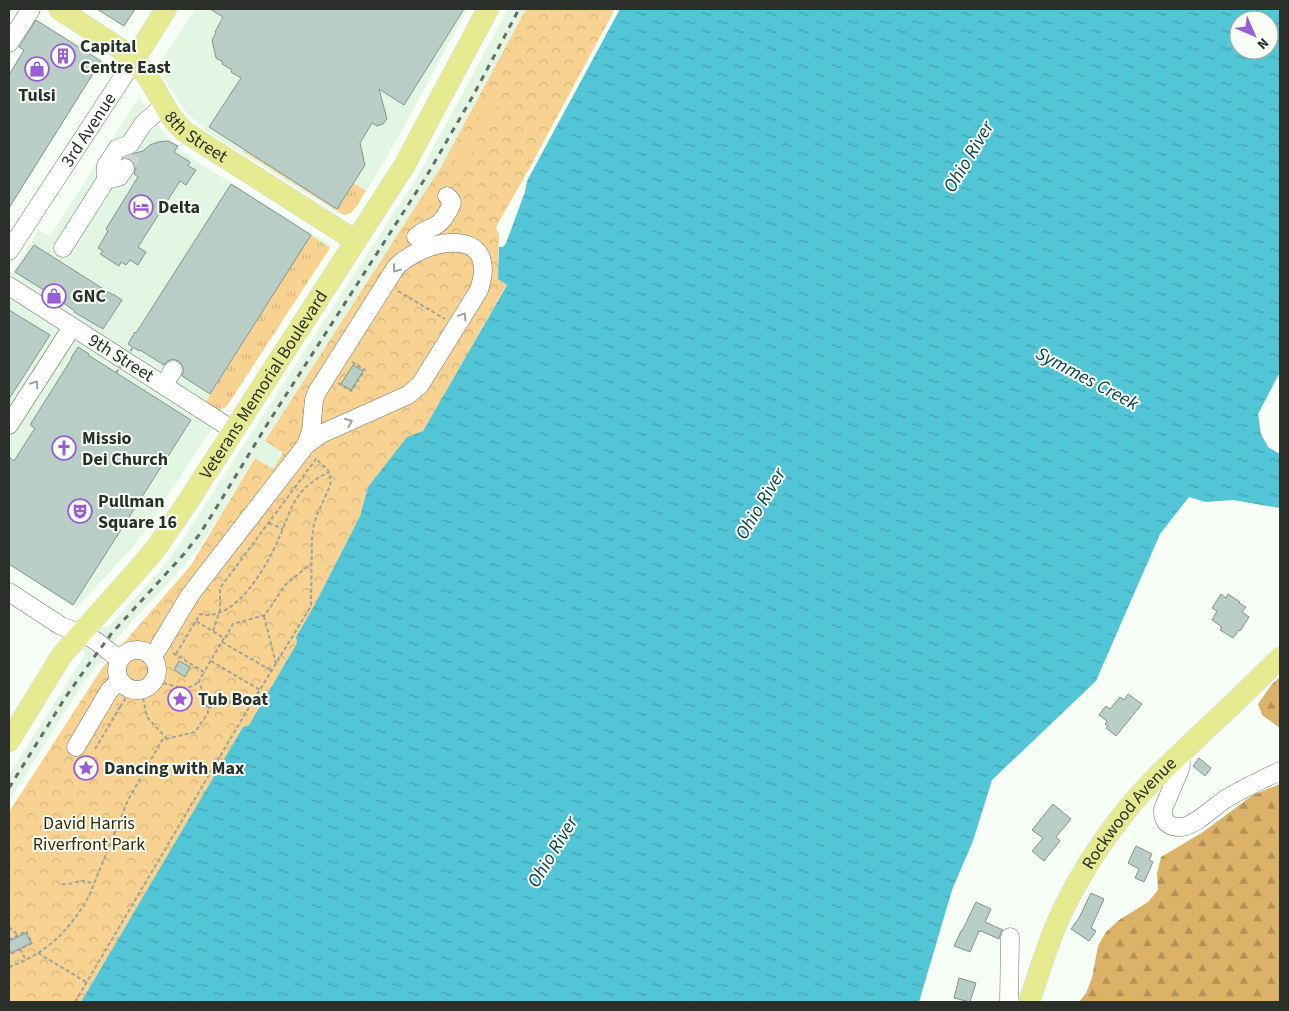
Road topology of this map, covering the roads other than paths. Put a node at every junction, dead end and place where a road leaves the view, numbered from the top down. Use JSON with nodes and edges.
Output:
{"nodes":[{"id":1,"x":31,"y":9,"type":"edge"},
{"id":2,"x":59,"y":9,"type":"edge"},
{"id":3,"x":166,"y":9,"type":"edge"},
{"id":4,"x":488,"y":9,"type":"edge"},
{"id":5,"x":9,"y":43,"type":"edge"},
{"id":6,"x":134,"y":60,"type":"junction"},
{"id":7,"x":164,"y":105,"type":"junction"},
{"id":8,"x":129,"y":155,"type":"junction"},
{"id":9,"x":106,"y":180,"type":"junction"},
{"id":10,"x":447,"y":196,"type":"dead end"},
{"id":11,"x":428,"y":218,"type":"dead end"},
{"id":12,"x":356,"y":241,"type":"junction"},
{"id":13,"x":419,"y":244,"type":"junction"},
{"id":14,"x":63,"y":248,"type":"dead end"},
{"id":15,"x":9,"y":251,"type":"edge"},
{"id":16,"x":9,"y":286,"type":"edge"},
{"id":17,"x":72,"y":327,"type":"junction"},
{"id":18,"x":9,"y":425,"type":"edge"},
{"id":19,"x":233,"y":430,"type":"junction"},
{"id":20,"x":309,"y":450,"type":"junction"},
{"id":21,"x":9,"y":592,"type":"edge"},
{"id":22,"x":80,"y":634,"type":"junction"},
{"id":23,"x":152,"y":657,"type":"junction"},
{"id":24,"x":1280,"y":658,"type":"edge"},
{"id":25,"x":120,"y":660,"type":"junction"},
{"id":26,"x":123,"y":690,"type":"junction"},
{"id":27,"x":9,"y":741,"type":"edge"},
{"id":28,"x":76,"y":747,"type":"dead end"},
{"id":29,"x":1179,"y":755,"type":"junction"},
{"id":30,"x":1280,"y":771,"type":"edge"},
{"id":31,"x":1010,"y":937,"type":"dead end"},
{"id":32,"x":1008,"y":1002,"type":"edge"},
{"id":33,"x":1029,"y":1002,"type":"edge"}],
"edges":[{"from":1,"to":5,"type":"street"},
{"from":2,"to":6,"type":"main road","name":"8th Street"},
{"from":3,"to":6,"type":"main road","name":"3rd Avenue"},
{"from":4,"to":12,"type":"main road","name":"Veterans Memorial Boulevard"},
{"from":6,"to":7,"type":"main road","name":"8th Street"},
{"from":6,"to":15,"type":"street","name":"3rd Avenue"},
{"from":7,"to":8,"type":"street"},
{"from":7,"to":12,"type":"main road","name":"8th Street"},
{"from":8,"to":9,"type":"street"},
{"from":8,"to":9,"type":"street"},
{"from":9,"to":14,"type":"street"},
{"from":10,"to":13,"type":"street"},
{"from":11,"to":13,"type":"street"},
{"from":12,"to":19,"type":"main road","name":"Veterans Memorial Boulevard"},
{"from":13,"to":20,"type":"street","one_way":true},
{"from":20,"to":13,"type":"street","one_way":true},
{"from":16,"to":17,"type":"street","name":"9th Street"},
{"from":18,"to":17,"type":"street","one_way":true},
{"from":17,"to":19,"type":"street","name":"9th Street"},
{"from":19,"to":22,"type":"main road","name":"Veterans Memorial Boulevard"},
{"from":20,"to":23,"type":"street"},
{"from":21,"to":22,"type":"street"},
{"from":22,"to":25,"type":"street"},
{"from":22,"to":27,"type":"main road","name":"Veterans Memorial Boulevard"},
{"from":23,"to":25,"type":"street"},
{"from":23,"to":26,"type":"street"},
{"from":24,"to":29,"type":"main road","name":"Rockwood Avenue"},
{"from":25,"to":26,"type":"street"},
{"from":26,"to":28,"type":"street"},
{"from":29,"to":30,"type":"street"},
{"from":29,"to":33,"type":"main road","name":"Rockwood Avenue"},
{"from":31,"to":32,"type":"street"}]}
